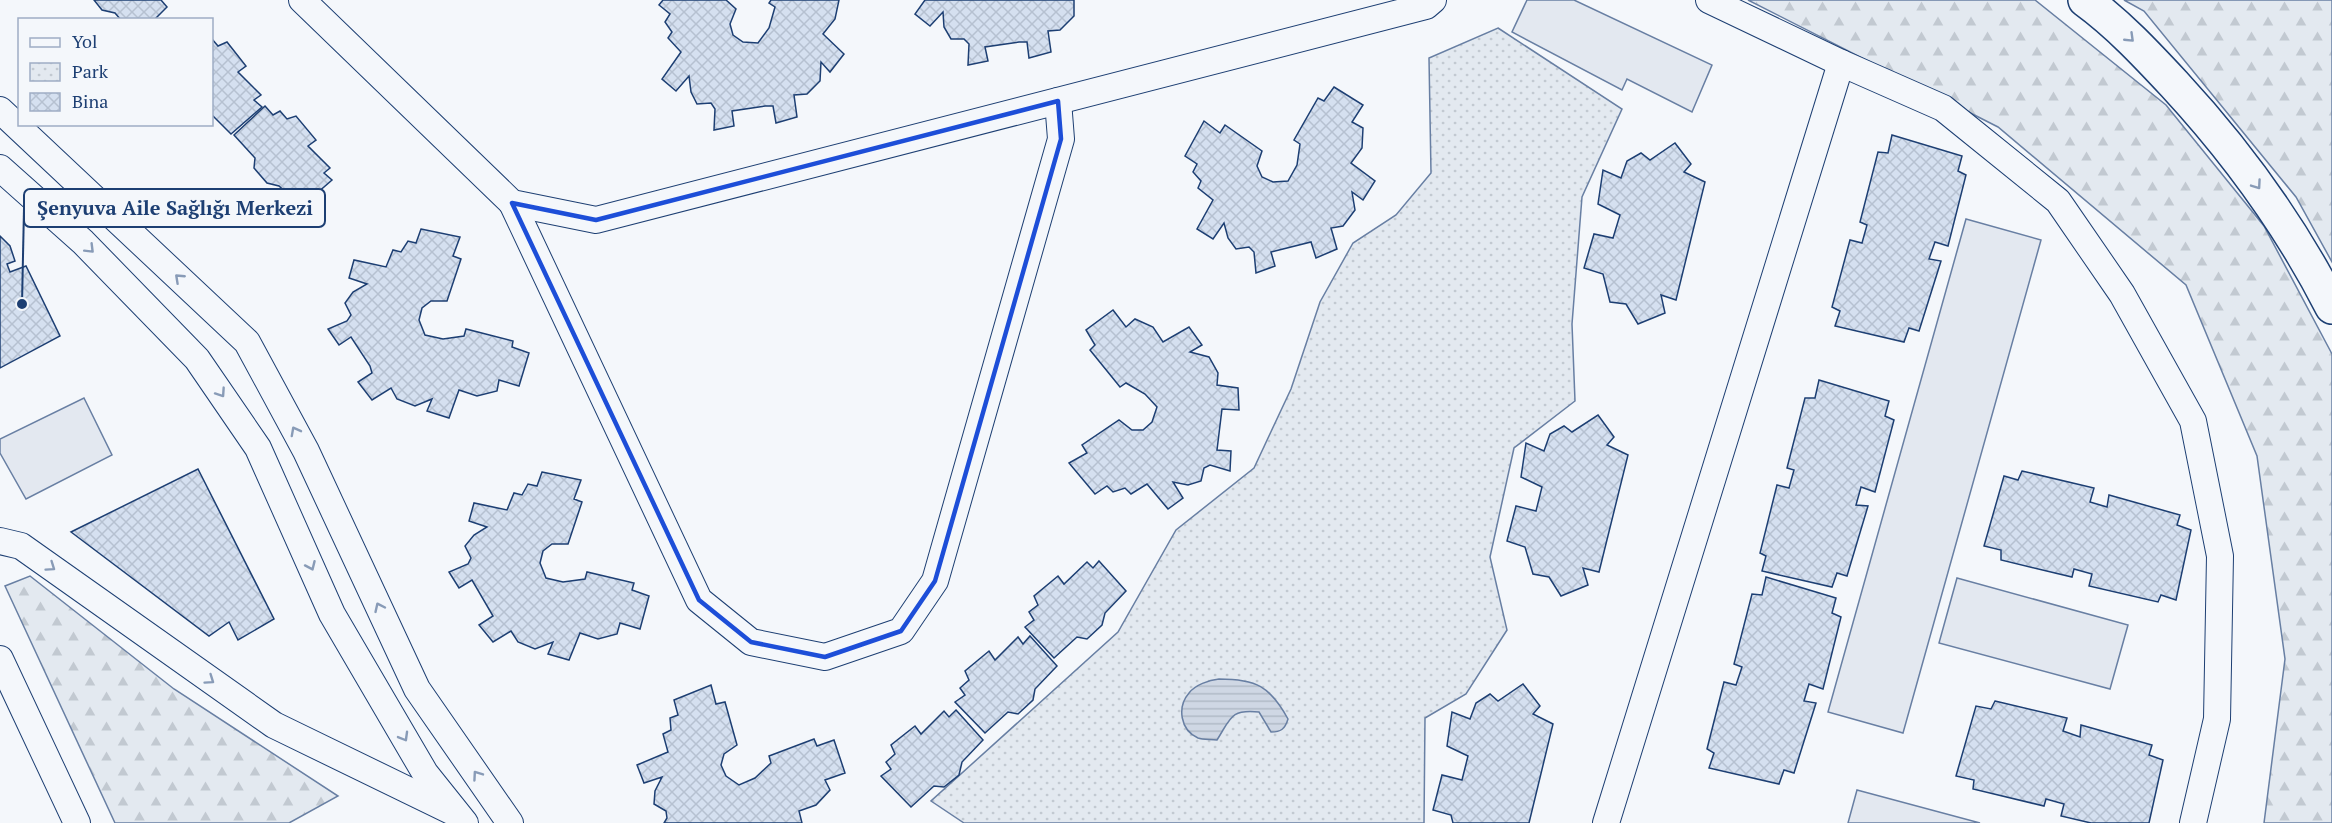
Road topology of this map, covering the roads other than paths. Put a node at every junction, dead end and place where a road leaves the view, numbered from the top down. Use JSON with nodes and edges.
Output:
{"nodes":[{"id":1,"x":302,"y":0,"type":"edge"},
{"id":2,"x":1433,"y":0,"type":"edge"},
{"id":3,"x":1708,"y":0,"type":"edge"},
{"id":4,"x":2085,"y":0,"type":"edge"},
{"id":5,"x":1841,"y":63,"type":"junction"},
{"id":6,"x":1058,"y":101,"type":"junction"},
{"id":7,"x":0,"y":110,"type":"edge"},
{"id":8,"x":0,"y":168,"type":"edge"},
{"id":9,"x":513,"y":203,"type":"junction"},
{"id":10,"x":2332,"y":307,"type":"edge"},
{"id":11,"x":0,"y":541,"type":"edge"},
{"id":12,"x":0,"y":659,"type":"edge"},
{"id":13,"x":462,"y":819,"type":"edge"},
{"id":14,"x":77,"y":823,"type":"edge"},
{"id":15,"x":510,"y":823,"type":"edge"},
{"id":16,"x":1606,"y":823,"type":"edge"},
{"id":17,"x":2193,"y":823,"type":"edge"}],
"edges":[{"from":1,"to":9,"type":"street"},
{"from":2,"to":6,"type":"street"},
{"from":3,"to":5,"type":"street"},
{"from":4,"to":10,"type":"highway","one_way":true},
{"from":5,"to":16,"type":"street"},
{"from":5,"to":17,"type":"street"},
{"from":6,"to":9,"type":"street"},
{"from":6,"to":9,"type":"street"},
{"from":15,"to":7,"type":"street","one_way":true},
{"from":8,"to":13,"type":"street","one_way":true},
{"from":11,"to":13,"type":"street","one_way":true},
{"from":12,"to":14,"type":"street"}]}
